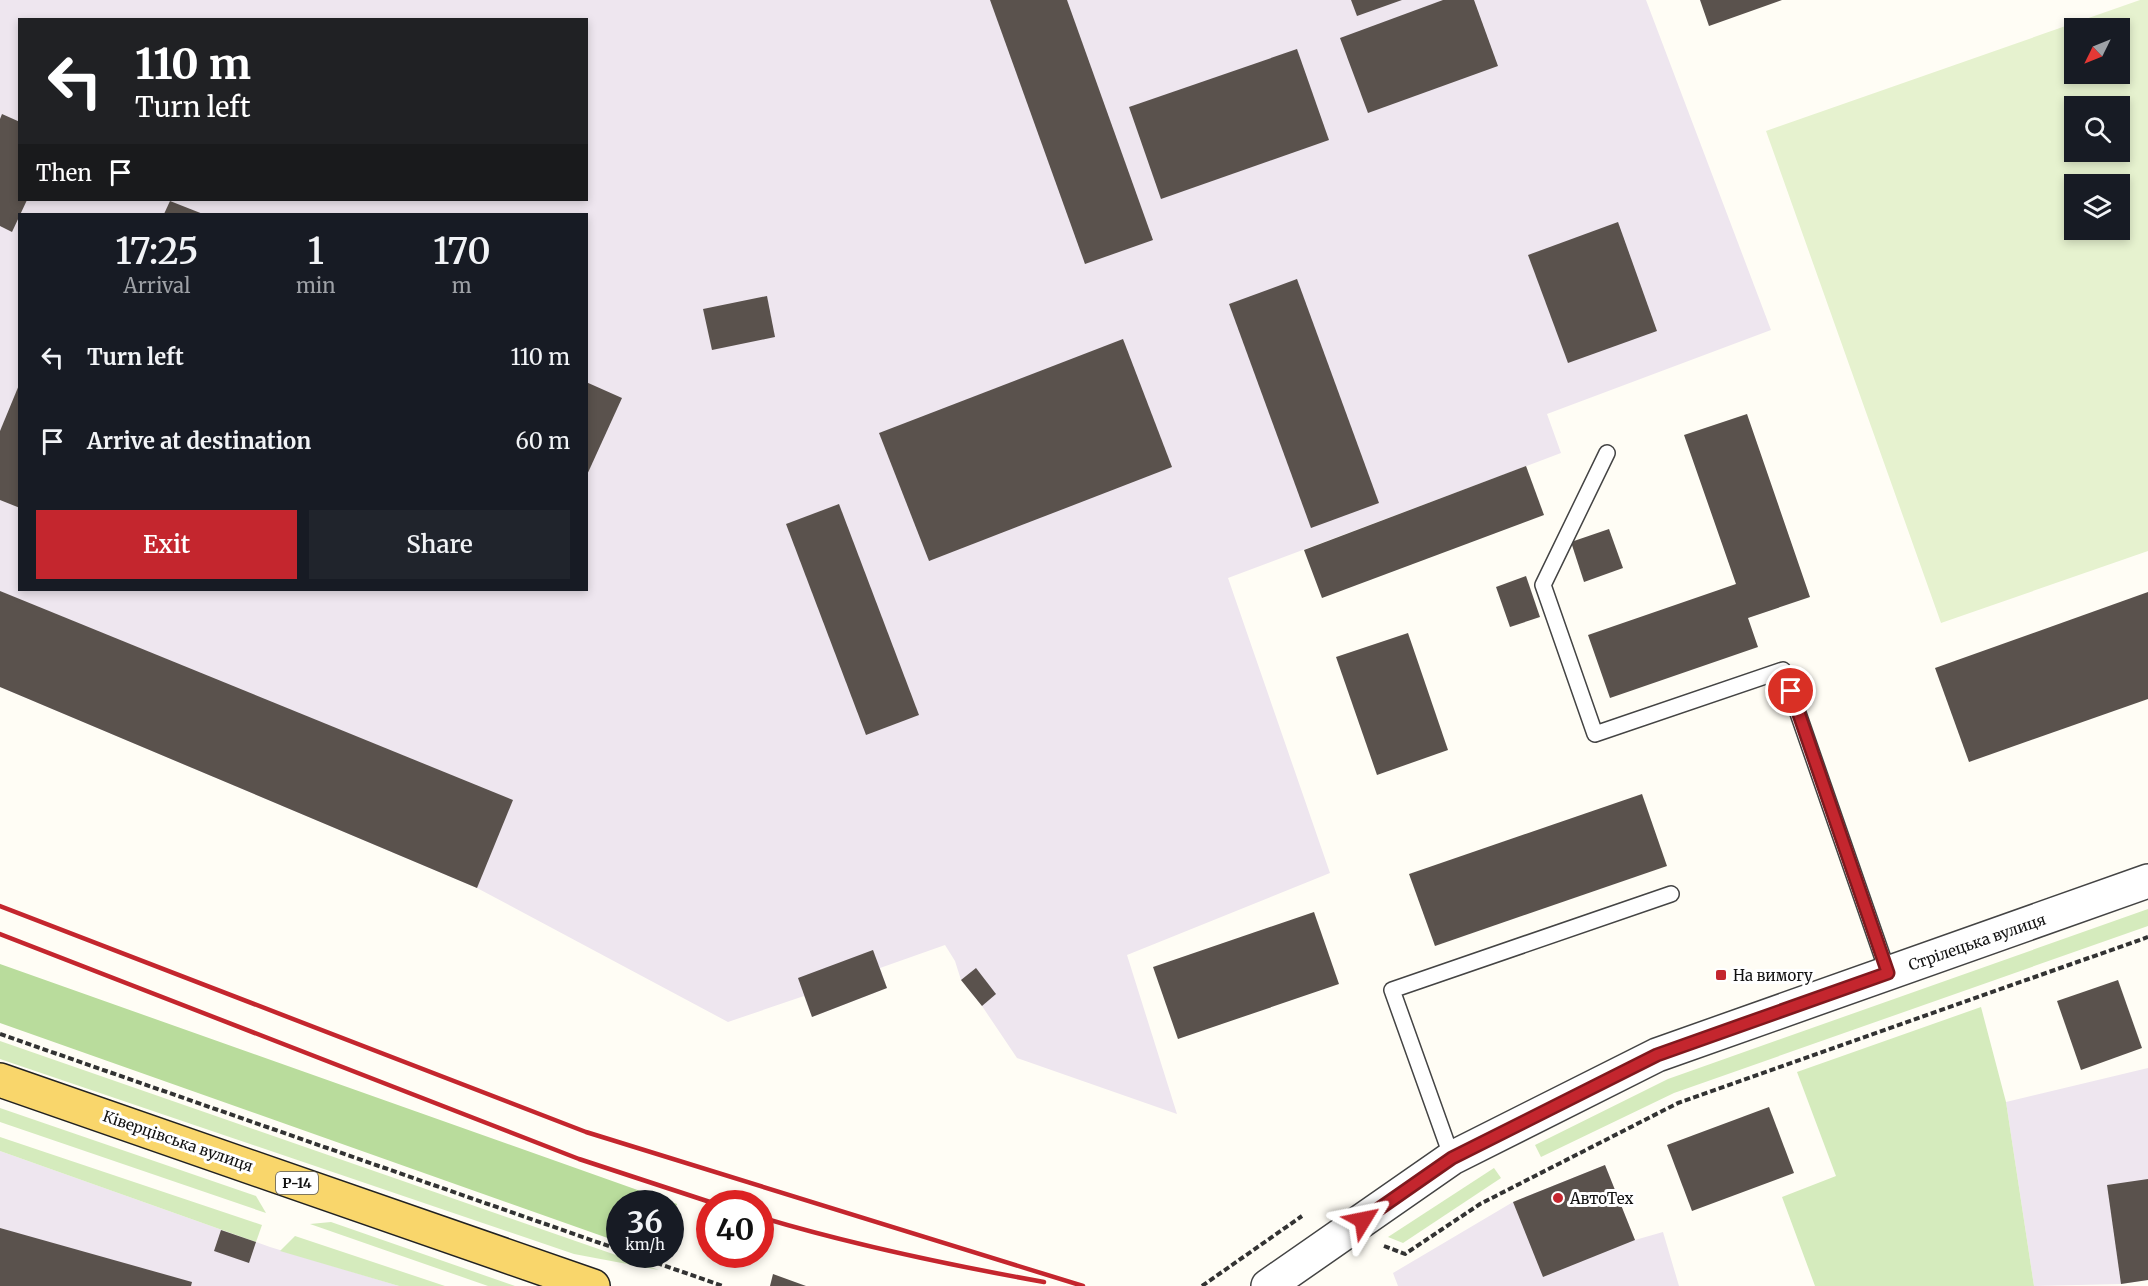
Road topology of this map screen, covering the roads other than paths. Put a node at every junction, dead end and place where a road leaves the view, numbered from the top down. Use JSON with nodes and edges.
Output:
{"nodes":[{"id":1,"x":1607,"y":453,"type":"dead end"},
{"id":2,"x":2148,"y":881,"type":"edge"},
{"id":3,"x":1671,"y":894,"type":"dead end"},
{"id":4,"x":1888,"y":973,"type":"junction"},
{"id":5,"x":0,"y":1080,"type":"edge"},
{"id":6,"x":1452,"y":1158,"type":"junction"},
{"id":7,"x":593,"y":1286,"type":"edge"},
{"id":8,"x":1268,"y":1286,"type":"edge"}],
"edges":[{"from":1,"to":4,"type":"lane"},
{"from":2,"to":4,"type":"street","name":"Стрілецька вулиця"},
{"from":3,"to":6,"type":"lane"},
{"from":4,"to":6,"type":"street","name":"Стрілецька вулиця"},
{"from":5,"to":7,"type":"main road","name":"Ківерцівська вулиця","number":"Р-14"},
{"from":6,"to":8,"type":"street","name":"Стрілецька вулиця"}]}
